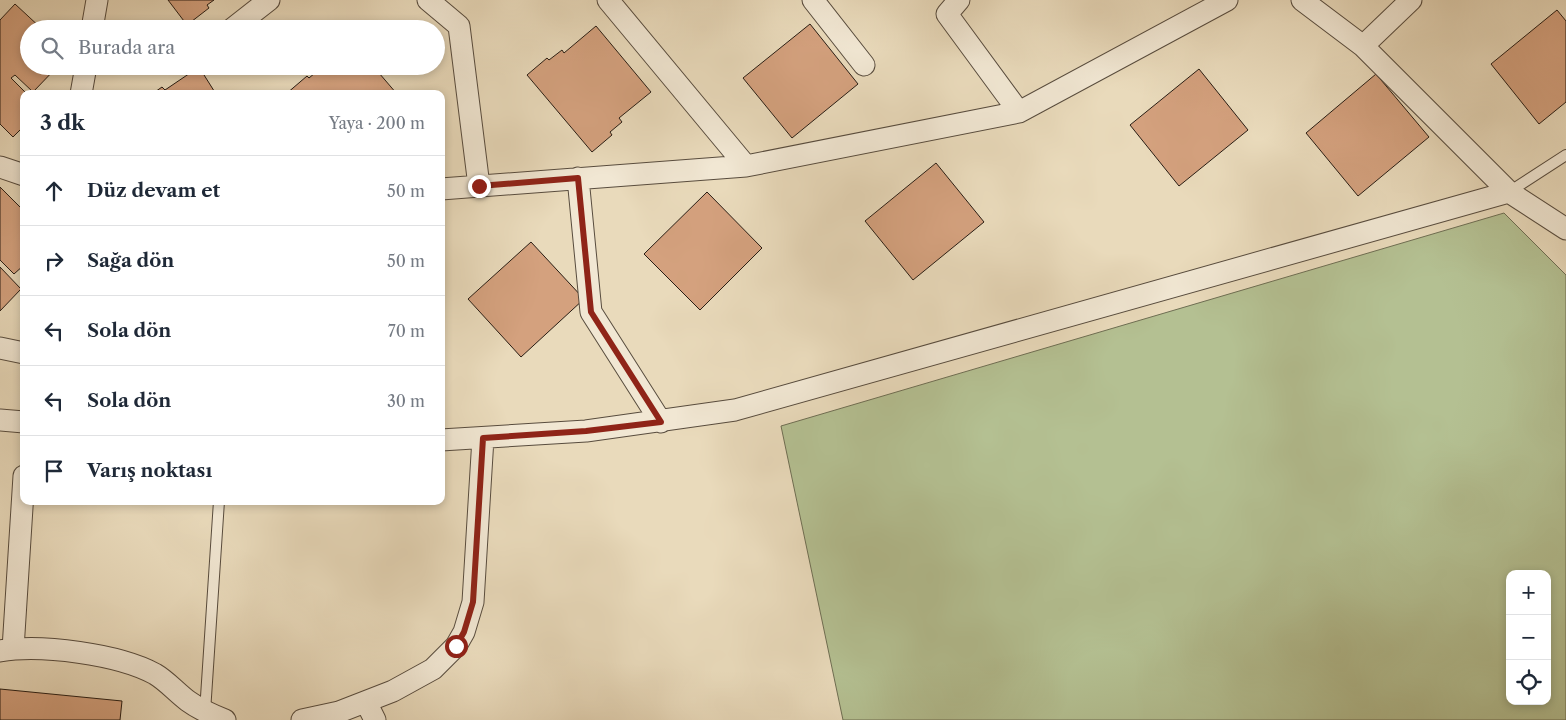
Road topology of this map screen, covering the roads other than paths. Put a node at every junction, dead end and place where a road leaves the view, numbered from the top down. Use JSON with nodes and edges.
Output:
{"nodes":[{"id":1,"x":97,"y":0,"type":"edge"},
{"id":2,"x":268,"y":0,"type":"edge"},
{"id":3,"x":428,"y":0,"type":"edge"},
{"id":4,"x":608,"y":0,"type":"edge"},
{"id":5,"x":813,"y":0,"type":"edge"},
{"id":6,"x":959,"y":0,"type":"edge"},
{"id":7,"x":1227,"y":0,"type":"edge"},
{"id":8,"x":1302,"y":0,"type":"edge"},
{"id":9,"x":1411,"y":0,"type":"edge"},
{"id":10,"x":94,"y":20,"type":"edge"},
{"id":11,"x":243,"y":20,"type":"edge"},
{"id":12,"x":1364,"y":46,"type":"junction"},
{"id":13,"x":864,"y":65,"type":"dead end"},
{"id":14,"x":84,"y":75,"type":"edge"},
{"id":15,"x":82,"y":90,"type":"edge"},
{"id":16,"x":1019,"y":112,"type":"junction"},
{"id":17,"x":1566,"y":155,"type":"edge"},
{"id":18,"x":746,"y":166,"type":"junction"},
{"id":19,"x":0,"y":167,"type":"edge"},
{"id":20,"x":20,"y":174,"type":"edge"},
{"id":21,"x":578,"y":178,"type":"junction"},
{"id":22,"x":479,"y":186,"type":"junction"},
{"id":23,"x":445,"y":189,"type":"edge"},
{"id":24,"x":1509,"y":192,"type":"junction"},
{"id":25,"x":1566,"y":229,"type":"edge"},
{"id":26,"x":0,"y":348,"type":"edge"},
{"id":27,"x":20,"y":352,"type":"edge"},
{"id":28,"x":0,"y":420,"type":"edge"},
{"id":29,"x":20,"y":422,"type":"edge"},
{"id":30,"x":661,"y":422,"type":"junction"},
{"id":31,"x":483,"y":438,"type":"junction"},
{"id":32,"x":445,"y":440,"type":"edge"},
{"id":33,"x":21,"y":505,"type":"edge"},
{"id":34,"x":219,"y":505,"type":"edge"},
{"id":35,"x":6,"y":650,"type":"edge"},
{"id":36,"x":370,"y":711,"type":"edge"},
{"id":37,"x":206,"y":712,"type":"junction"},
{"id":38,"x":225,"y":720,"type":"edge"},
{"id":39,"x":302,"y":720,"type":"edge"}],
"edges":[{"from":1,"to":10,"type":"street"},
{"from":2,"to":11,"type":"street"},
{"from":3,"to":22,"type":"street"},
{"from":4,"to":18,"type":"street"},
{"from":5,"to":13,"type":"street"},
{"from":6,"to":16,"type":"street"},
{"from":7,"to":16,"type":"street"},
{"from":8,"to":12,"type":"street"},
{"from":9,"to":12,"type":"street"},
{"from":12,"to":24,"type":"street"},
{"from":14,"to":15,"type":"street"},
{"from":16,"to":18,"type":"street"},
{"from":17,"to":24,"type":"lane"},
{"from":18,"to":21,"type":"street"},
{"from":19,"to":20,"type":"street"},
{"from":21,"to":22,"type":"street"},
{"from":21,"to":30,"type":"street"},
{"from":22,"to":23,"type":"street"},
{"from":24,"to":25,"type":"street"},
{"from":24,"to":30,"type":"street"},
{"from":26,"to":27,"type":"street"},
{"from":28,"to":29,"type":"street"},
{"from":30,"to":31,"type":"street"},
{"from":31,"to":32,"type":"street"},
{"from":31,"to":36,"type":"street"},
{"from":33,"to":35,"type":"street"},
{"from":34,"to":37,"type":"lane"},
{"from":35,"to":37,"type":"street"},
{"from":36,"to":39,"type":"street"},
{"from":37,"to":38,"type":"street"}]}
